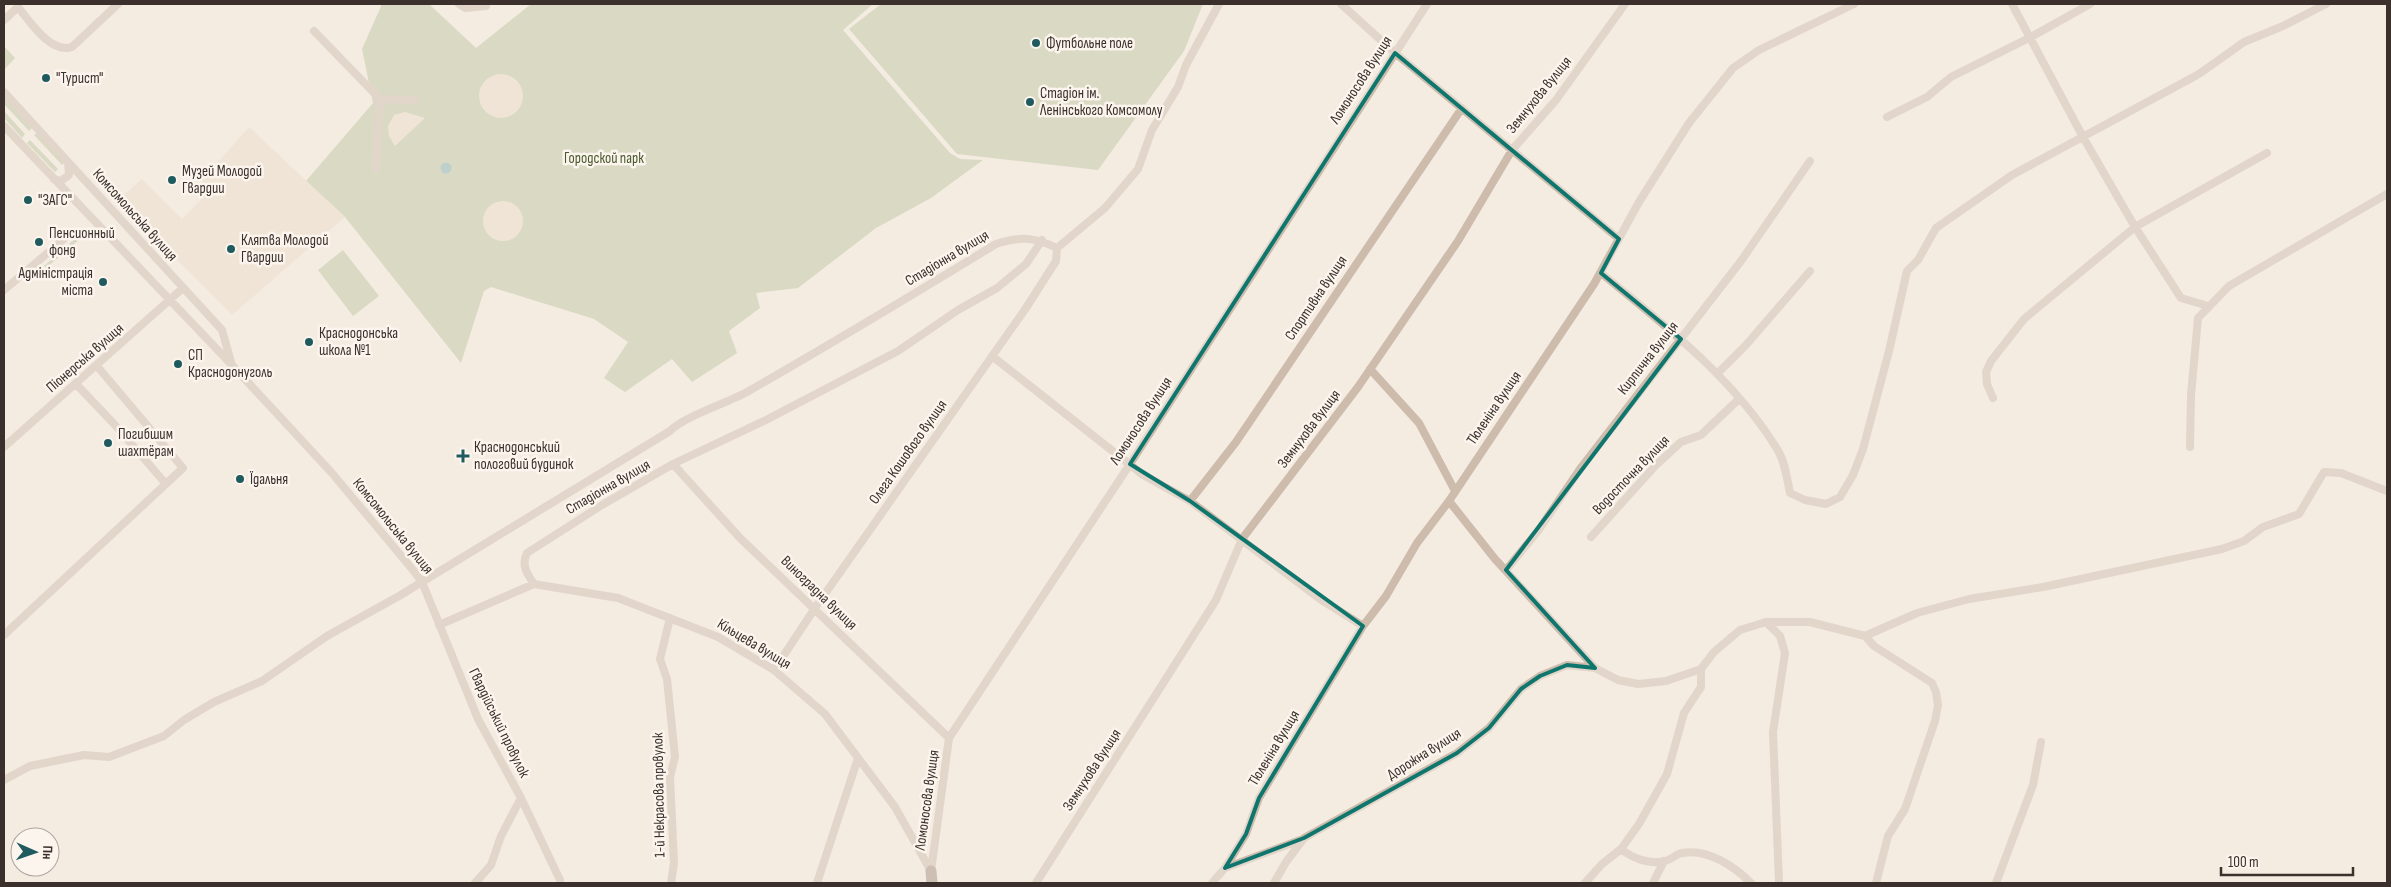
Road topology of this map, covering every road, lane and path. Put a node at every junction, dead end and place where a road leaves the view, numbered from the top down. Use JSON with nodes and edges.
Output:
{"nodes":[{"id":1,"x":118,"y":4,"type":"edge"},
{"id":2,"x":459,"y":4,"type":"edge"},
{"id":3,"x":1219,"y":4,"type":"edge"},
{"id":4,"x":1341,"y":4,"type":"edge"},
{"id":5,"x":1427,"y":4,"type":"edge"},
{"id":6,"x":1625,"y":4,"type":"edge"},
{"id":7,"x":1854,"y":4,"type":"edge"},
{"id":8,"x":2012,"y":4,"type":"edge"},
{"id":9,"x":2090,"y":4,"type":"edge"},
{"id":10,"x":2326,"y":4,"type":"edge"},
{"id":11,"x":486,"y":6,"type":"dead end"},
{"id":12,"x":4,"y":20,"type":"edge"},
{"id":13,"x":314,"y":31,"type":"dead end"},
{"id":14,"x":2031,"y":37,"type":"junction"},
{"id":15,"x":1394,"y":53,"type":"junction"},
{"id":16,"x":4,"y":92,"type":"edge"},
{"id":17,"x":380,"y":99,"type":"junction"},
{"id":18,"x":414,"y":100,"type":"dead end"},
{"id":19,"x":1462,"y":108,"type":"junction"},
{"id":20,"x":1887,"y":117,"type":"dead end"},
{"id":21,"x":4,"y":126,"type":"edge"},
{"id":22,"x":2083,"y":137,"type":"junction"},
{"id":23,"x":1512,"y":150,"type":"junction"},
{"id":24,"x":2267,"y":153,"type":"dead end"},
{"id":25,"x":67,"y":161,"type":"junction"},
{"id":26,"x":1810,"y":161,"type":"dead end"},
{"id":27,"x":376,"y":169,"type":"dead end"},
{"id":28,"x":50,"y":176,"type":"junction"},
{"id":29,"x":2387,"y":194,"type":"edge"},
{"id":30,"x":2135,"y":227,"type":"junction"},
{"id":31,"x":64,"y":238,"type":"dead end"},
{"id":32,"x":1619,"y":239,"type":"junction"},
{"id":33,"x":1042,"y":240,"type":"junction"},
{"id":34,"x":1057,"y":248,"type":"junction"},
{"id":35,"x":1810,"y":272,"type":"dead end"},
{"id":36,"x":1600,"y":273,"type":"junction"},
{"id":37,"x":183,"y":288,"type":"junction"},
{"id":38,"x":4,"y":290,"type":"edge"},
{"id":39,"x":172,"y":299,"type":"junction"},
{"id":40,"x":2208,"y":306,"type":"junction"},
{"id":41,"x":1681,"y":339,"type":"junction"},
{"id":42,"x":992,"y":356,"type":"junction"},
{"id":43,"x":232,"y":364,"type":"junction"},
{"id":44,"x":97,"y":366,"type":"junction"},
{"id":45,"x":1370,"y":369,"type":"junction"},
{"id":46,"x":1717,"y":374,"type":"junction"},
{"id":47,"x":76,"y":384,"type":"junction"},
{"id":48,"x":1993,"y":398,"type":"dead end"},
{"id":49,"x":1739,"y":399,"type":"junction"},
{"id":50,"x":4,"y":447,"type":"edge"},
{"id":51,"x":2190,"y":447,"type":"dead end"},
{"id":52,"x":673,"y":464,"type":"junction"},
{"id":53,"x":1130,"y":464,"type":"junction"},
{"id":54,"x":166,"y":484,"type":"junction"},
{"id":55,"x":1456,"y":491,"type":"junction"},
{"id":56,"x":2387,"y":491,"type":"edge"},
{"id":57,"x":1190,"y":501,"type":"junction"},
{"id":58,"x":1449,"y":501,"type":"junction"},
{"id":59,"x":1591,"y":537,"type":"dead end"},
{"id":60,"x":1242,"y":539,"type":"junction"},
{"id":61,"x":1506,"y":570,"type":"junction"},
{"id":62,"x":422,"y":582,"type":"junction"},
{"id":63,"x":534,"y":584,"type":"junction"},
{"id":64,"x":815,"y":608,"type":"junction"},
{"id":65,"x":670,"y":618,"type":"junction"},
{"id":66,"x":1766,"y":622,"type":"junction"},
{"id":67,"x":439,"y":625,"type":"junction"},
{"id":68,"x":1363,"y":626,"type":"junction"},
{"id":69,"x":4,"y":635,"type":"edge"},
{"id":70,"x":1865,"y":636,"type":"junction"},
{"id":71,"x":1595,"y":668,"type":"junction"},
{"id":72,"x":1701,"y":669,"type":"junction"},
{"id":73,"x":774,"y":670,"type":"junction"},
{"id":74,"x":949,"y":738,"type":"junction"},
{"id":75,"x":2041,"y":742,"type":"dead end"},
{"id":76,"x":858,"y":758,"type":"junction"},
{"id":77,"x":4,"y":780,"type":"edge"},
{"id":78,"x":521,"y":798,"type":"junction"},
{"id":79,"x":1304,"y":838,"type":"junction"},
{"id":80,"x":1621,"y":849,"type":"junction"},
{"id":81,"x":1664,"y":861,"type":"junction"},
{"id":82,"x":1225,"y":868,"type":"junction"},
{"id":83,"x":931,"y":871,"type":"junction"},
{"id":84,"x":560,"y":880,"type":"dead end"},
{"id":85,"x":475,"y":883,"type":"edge"},
{"id":86,"x":671,"y":883,"type":"edge"},
{"id":87,"x":817,"y":883,"type":"edge"},
{"id":88,"x":932,"y":883,"type":"edge"},
{"id":89,"x":936,"y":883,"type":"edge"},
{"id":90,"x":1036,"y":883,"type":"edge"},
{"id":91,"x":1212,"y":883,"type":"edge"},
{"id":92,"x":1274,"y":883,"type":"edge"},
{"id":93,"x":1585,"y":883,"type":"edge"},
{"id":94,"x":1653,"y":883,"type":"edge"},
{"id":95,"x":1751,"y":883,"type":"edge"},
{"id":96,"x":1778,"y":883,"type":"edge"},
{"id":97,"x":1876,"y":883,"type":"edge"},
{"id":98,"x":1996,"y":883,"type":"edge"}],
"edges":[{"from":1,"to":12,"type":"street"},
{"from":2,"to":11,"type":"street"},
{"from":3,"to":34,"type":"street"},
{"from":4,"to":15,"type":"street"},
{"from":5,"to":15,"type":"street","name":"Ломоносова вулиця"},
{"from":6,"to":23,"type":"street","name":"Земнухова вулиця"},
{"from":7,"to":32,"type":"street","name":"Тюленіна вулиця"},
{"from":8,"to":14,"type":"street"},
{"from":9,"to":14,"type":"street"},
{"from":10,"to":22,"type":"street"},
{"from":13,"to":17,"type":"street"},
{"from":14,"to":20,"type":"street"},
{"from":14,"to":22,"type":"street"},
{"from":15,"to":19,"type":"street"},
{"from":15,"to":53,"type":"street","name":"Ломоносова вулиця"},
{"from":16,"to":25,"type":"street","name":"Комсомольська вулиця"},
{"from":17,"to":18,"type":"street"},
{"from":17,"to":27,"type":"street"},
{"from":19,"to":23,"type":"street"},
{"from":19,"to":57,"type":"street","name":"Спортивна вулиця"},
{"from":21,"to":28,"type":"street","name":"Комсомольська вулиця"},
{"from":22,"to":30,"type":"street"},
{"from":22,"to":49,"type":"street"},
{"from":23,"to":32,"type":"street"},
{"from":23,"to":45,"type":"street","name":"Земнухова вулиця"},
{"from":24,"to":30,"type":"street"},
{"from":25,"to":28,"type":"street"},
{"from":25,"to":37,"type":"street","name":"Комсомольська вулиця"},
{"from":26,"to":41,"type":"street","name":"Кирпична вулиця"},
{"from":28,"to":39,"type":"street","name":"Комсомольська вулиця"},
{"from":29,"to":40,"type":"street"},
{"from":30,"to":40,"type":"street"},
{"from":30,"to":48,"type":"street"},
{"from":31,"to":38,"type":"street"},
{"from":32,"to":36,"type":"street","name":"Тюленіна вулиця"},
{"from":33,"to":34,"type":"street"},
{"from":33,"to":52,"type":"street","name":"Стадіонна вулиця"},
{"from":33,"to":62,"type":"street","name":"Стадіонна вулиця"},
{"from":34,"to":42,"type":"street","name":"Олега Кошового вулиця"},
{"from":35,"to":46,"type":"street"},
{"from":36,"to":41,"type":"street"},
{"from":36,"to":55,"type":"street","name":"Тюленіна вулиця"},
{"from":37,"to":39,"type":"street","name":"Піонерська вулиця"},
{"from":37,"to":43,"type":"street","name":"Комсомольська вулиця"},
{"from":39,"to":43,"type":"street","name":"Комсомольська вулиця"},
{"from":39,"to":44,"type":"street","name":"Піонерська вулиця"},
{"from":40,"to":51,"type":"street"},
{"from":41,"to":46,"type":"street"},
{"from":41,"to":61,"type":"street","name":"Кирпична вулиця"},
{"from":42,"to":53,"type":"street"},
{"from":42,"to":64,"type":"street","name":"Олега Кошового вулиця"},
{"from":43,"to":62,"type":"street","name":"Комсомольська вулиця"},
{"from":44,"to":47,"type":"street","name":"Піонерська вулиця"},
{"from":44,"to":54,"type":"street"},
{"from":45,"to":55,"type":"street"},
{"from":45,"to":60,"type":"street","name":"Земнухова вулиця"},
{"from":46,"to":49,"type":"street"},
{"from":47,"to":50,"type":"street","name":"Піонерська вулиця"},
{"from":47,"to":54,"type":"street"},
{"from":49,"to":59,"type":"street","name":"Водосточна вулиця"},
{"from":52,"to":63,"type":"street","name":"Стадіонна вулиця"},
{"from":52,"to":64,"type":"street","name":"Виноградна вулиця"},
{"from":53,"to":57,"type":"street"},
{"from":53,"to":74,"type":"street","name":"Ломоносова вулиця"},
{"from":54,"to":69,"type":"street"},
{"from":55,"to":58,"type":"street","name":"Тюленіна вулиця"},
{"from":56,"to":70,"type":"street"},
{"from":57,"to":60,"type":"street"},
{"from":58,"to":61,"type":"street"},
{"from":58,"to":68,"type":"street","name":"Тюленіна вулиця"},
{"from":60,"to":68,"type":"street"},
{"from":60,"to":90,"type":"street","name":"Земнухова вулиця"},
{"from":61,"to":71,"type":"street"},
{"from":62,"to":67,"type":"street","name":"Комсомольська вулиця"},
{"from":62,"to":77,"type":"street","name":"Стадіонна вулиця"},
{"from":63,"to":65,"type":"street","name":"Кільцева вулиця"},
{"from":63,"to":67,"type":"street"},
{"from":64,"to":73,"type":"street","name":"Олега Кошового вулиця"},
{"from":64,"to":74,"type":"street","name":"Виноградна вулиця"},
{"from":65,"to":73,"type":"street","name":"Кільцева вулиця"},
{"from":65,"to":86,"type":"street","name":"1-й Некрасова провулок"},
{"from":66,"to":70,"type":"street"},
{"from":66,"to":72,"type":"street"},
{"from":66,"to":96,"type":"street"},
{"from":67,"to":78,"type":"street","name":"Гвардійський провулок"},
{"from":68,"to":82,"type":"street","name":"Тюленіна вулиця"},
{"from":70,"to":97,"type":"street"},
{"from":71,"to":72,"type":"street"},
{"from":71,"to":79,"type":"street","name":"Дорожна вулиця"},
{"from":72,"to":80,"type":"street"},
{"from":73,"to":76,"type":"street","name":"Кільцева вулиця"},
{"from":74,"to":83,"type":"street","name":"Ломоносова вулиця"},
{"from":75,"to":98,"type":"street"},
{"from":76,"to":83,"type":"street","name":"Кільцева вулиця"},
{"from":76,"to":87,"type":"street"},
{"from":78,"to":84,"type":"street"},
{"from":78,"to":85,"type":"street","name":"Гвардійський провулок"},
{"from":79,"to":82,"type":"street"},
{"from":79,"to":92,"type":"street","name":"Дорожна вулиця"},
{"from":80,"to":81,"type":"street"},
{"from":80,"to":93,"type":"street"},
{"from":81,"to":94,"type":"street"},
{"from":81,"to":95,"type":"street"},
{"from":82,"to":91,"type":"street","name":"Тюленіна вулиця"},
{"from":83,"to":88,"type":"street","name":"Кільцева вулиця"},
{"from":83,"to":89,"type":"street"}]}
